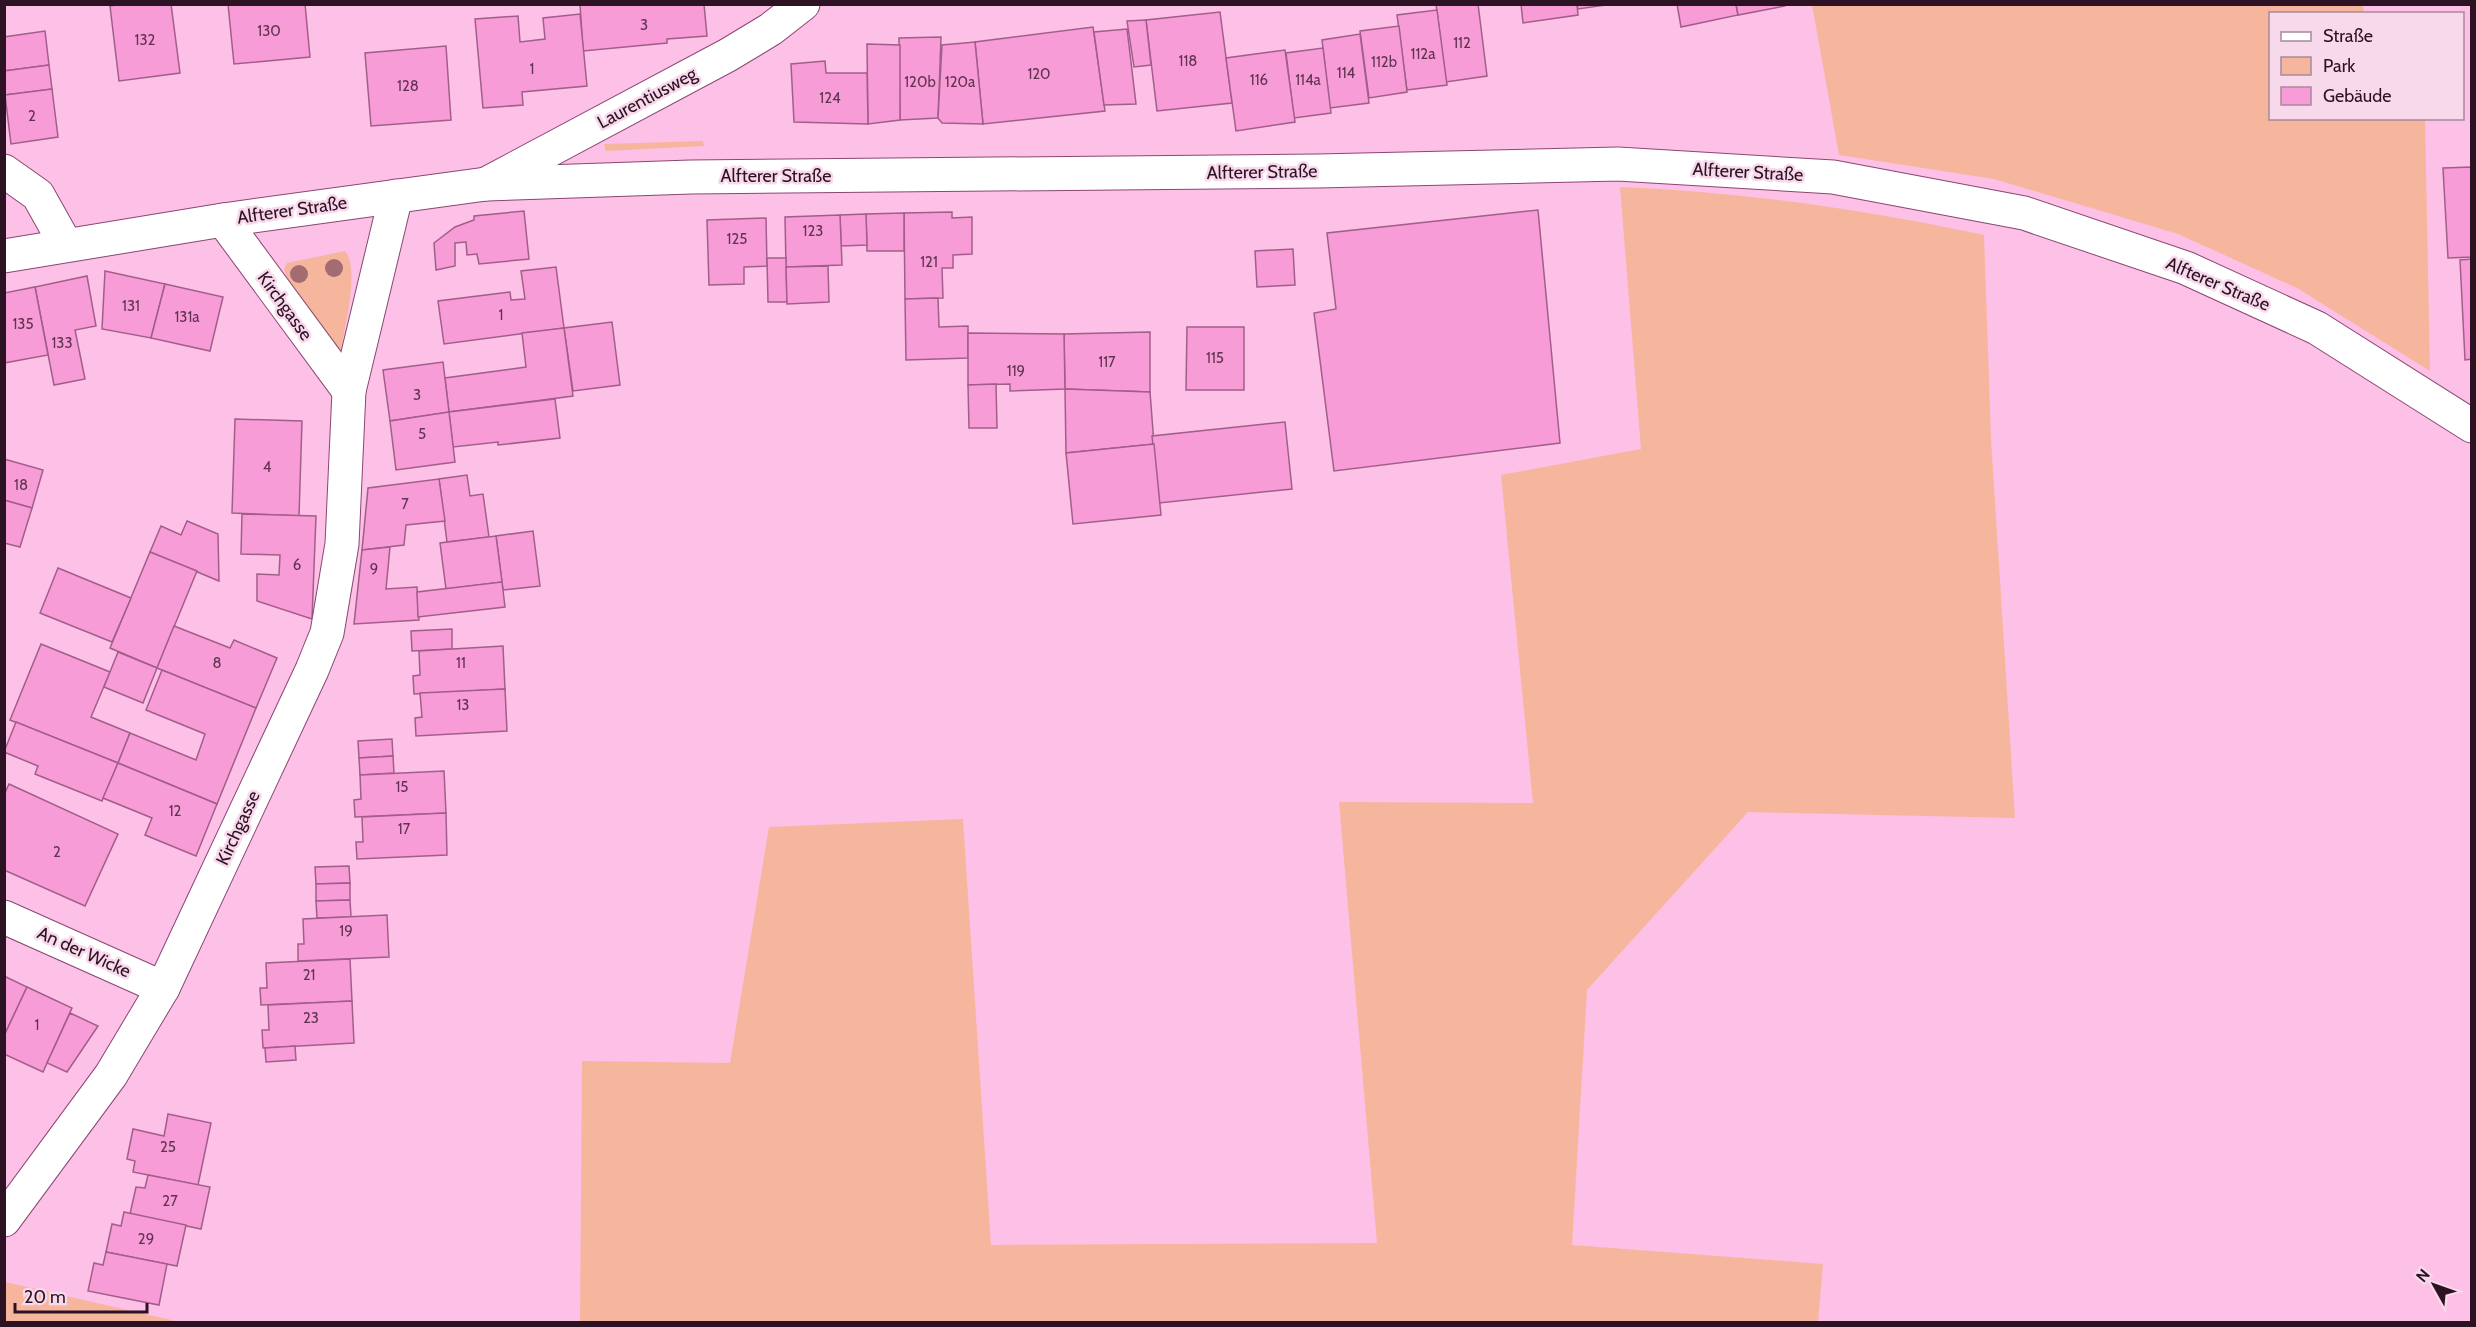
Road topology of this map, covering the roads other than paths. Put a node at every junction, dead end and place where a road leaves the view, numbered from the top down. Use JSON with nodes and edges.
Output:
{"nodes":[{"id":1,"x":803,"y":4,"type":"edge"},
{"id":2,"x":4,"y":171,"type":"edge"},
{"id":3,"x":486,"y":184,"type":"junction"},
{"id":4,"x":396,"y":196,"type":"junction"},
{"id":5,"x":224,"y":220,"type":"junction"},
{"id":6,"x":66,"y":245,"type":"junction"},
{"id":7,"x":4,"y":256,"type":"edge"},
{"id":8,"x":349,"y":391,"type":"junction"},
{"id":9,"x":2472,"y":426,"type":"edge"},
{"id":10,"x":4,"y":917,"type":"edge"},
{"id":11,"x":163,"y":987,"type":"junction"},
{"id":12,"x":4,"y":1220,"type":"edge"}],
"edges":[{"from":1,"to":3,"type":"street","name":"Laurentiusweg"},
{"from":2,"to":6,"type":"street"},
{"from":3,"to":4,"type":"street","name":"Alfterer Straße"},
{"from":3,"to":9,"type":"street","name":"Alfterer Straße"},
{"from":4,"to":5,"type":"street","name":"Alfterer Straße"},
{"from":4,"to":8,"type":"street","name":"Kirchgasse"},
{"from":5,"to":6,"type":"street","name":"Alfterer Straße"},
{"from":5,"to":8,"type":"street","name":"Kirchgasse"},
{"from":6,"to":7,"type":"street","name":"Alfterer Straße"},
{"from":8,"to":11,"type":"street","name":"Kirchgasse"},
{"from":10,"to":11,"type":"street","name":"An der Wicke"},
{"from":11,"to":12,"type":"street","name":"Kirchgasse"}]}
